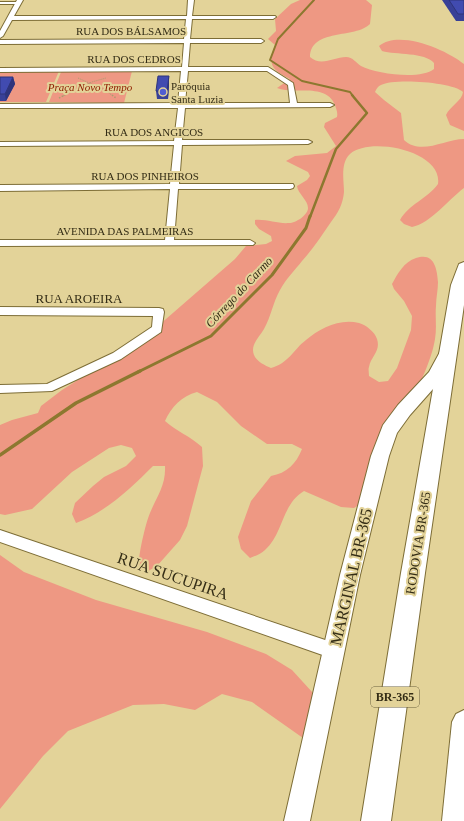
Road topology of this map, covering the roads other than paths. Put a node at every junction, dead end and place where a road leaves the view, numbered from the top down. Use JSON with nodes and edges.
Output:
{"nodes":[{"id":1,"x":191,"y":0,"type":"edge"},
{"id":2,"x":19,"y":1,"type":"edge"},
{"id":3,"x":0,"y":3,"type":"edge"},
{"id":4,"x":273,"y":17,"type":"dead end"},
{"id":5,"x":10,"y":18,"type":"junction"},
{"id":6,"x":189,"y":18,"type":"junction"},
{"id":7,"x":0,"y":36,"type":"edge"},
{"id":8,"x":261,"y":41,"type":"dead end"},
{"id":9,"x":0,"y":42,"type":"edge"},
{"id":10,"x":187,"y":42,"type":"junction"},
{"id":11,"x":185,"y":69,"type":"junction"},
{"id":12,"x":0,"y":70,"type":"edge"},
{"id":13,"x":294,"y":104,"type":"junction"},
{"id":14,"x":182,"y":105,"type":"junction"},
{"id":15,"x":330,"y":105,"type":"dead end"},
{"id":16,"x":0,"y":106,"type":"edge"},
{"id":17,"x":308,"y":142,"type":"dead end"},
{"id":18,"x":178,"y":143,"type":"junction"},
{"id":19,"x":0,"y":144,"type":"edge"},
{"id":20,"x":290,"y":186,"type":"dead end"},
{"id":21,"x":174,"y":187,"type":"junction"},
{"id":22,"x":0,"y":188,"type":"edge"},
{"id":23,"x":0,"y":243,"type":"edge"},
{"id":24,"x":169,"y":243,"type":"junction"},
{"id":25,"x":250,"y":243,"type":"dead end"},
{"id":26,"x":464,"y":267,"type":"edge"},
{"id":27,"x":0,"y":311,"type":"edge"},
{"id":28,"x":448,"y":352,"type":"junction"},
{"id":29,"x":0,"y":389,"type":"edge"},
{"id":30,"x":0,"y":536,"type":"edge"},
{"id":31,"x":334,"y":651,"type":"junction"},
{"id":32,"x":464,"y":722,"type":"edge"},
{"id":33,"x":297,"y":821,"type":"edge"},
{"id":34,"x":376,"y":821,"type":"edge"},
{"id":35,"x":455,"y":821,"type":"edge"}],
"edges":[{"from":1,"to":6,"type":"street"},
{"from":2,"to":3,"type":"lane"},
{"from":2,"to":5,"type":"street"},
{"from":4,"to":6,"type":"street"},
{"from":5,"to":6,"type":"street"},
{"from":5,"to":7,"type":"street"},
{"from":6,"to":10,"type":"street"},
{"from":8,"to":10,"type":"street","name":"RUA DOS BÁLSAMOS"},
{"from":9,"to":10,"type":"street","name":"RUA DOS BÁLSAMOS"},
{"from":10,"to":11,"type":"street"},
{"from":11,"to":12,"type":"street","name":"RUA DOS CEDROS"},
{"from":11,"to":13,"type":"street","name":"RUA DOS CEDROS"},
{"from":11,"to":14,"type":"street"},
{"from":13,"to":14,"type":"street"},
{"from":13,"to":15,"type":"street"},
{"from":14,"to":16,"type":"street"},
{"from":14,"to":18,"type":"street"},
{"from":17,"to":18,"type":"street","name":"RUA DOS ANGICOS"},
{"from":18,"to":19,"type":"street","name":"RUA DOS ANGICOS"},
{"from":18,"to":21,"type":"street"},
{"from":20,"to":21,"type":"street","name":"RUA DOS PINHEIROS"},
{"from":21,"to":22,"type":"street","name":"RUA DOS PINHEIROS"},
{"from":21,"to":24,"type":"street"},
{"from":23,"to":24,"type":"street","name":"AVENIDA DAS PALMEIRAS"},
{"from":24,"to":25,"type":"street","name":"AVENIDA DAS PALMEIRAS"},
{"from":26,"to":28,"type":"main road","name":"RODOVIA BR-365","number":"BR-365"},
{"from":27,"to":29,"type":"street","name":"RUA AROEIRA"},
{"from":28,"to":31,"type":"street","name":"MARGINAL BR-365"},
{"from":28,"to":34,"type":"main road","name":"RODOVIA BR-365","number":"BR-365"},
{"from":30,"to":31,"type":"street","name":"RUA SUCUPIRA"},
{"from":31,"to":33,"type":"street","name":"MARGINAL BR-365"},
{"from":32,"to":35,"type":"street"}]}
